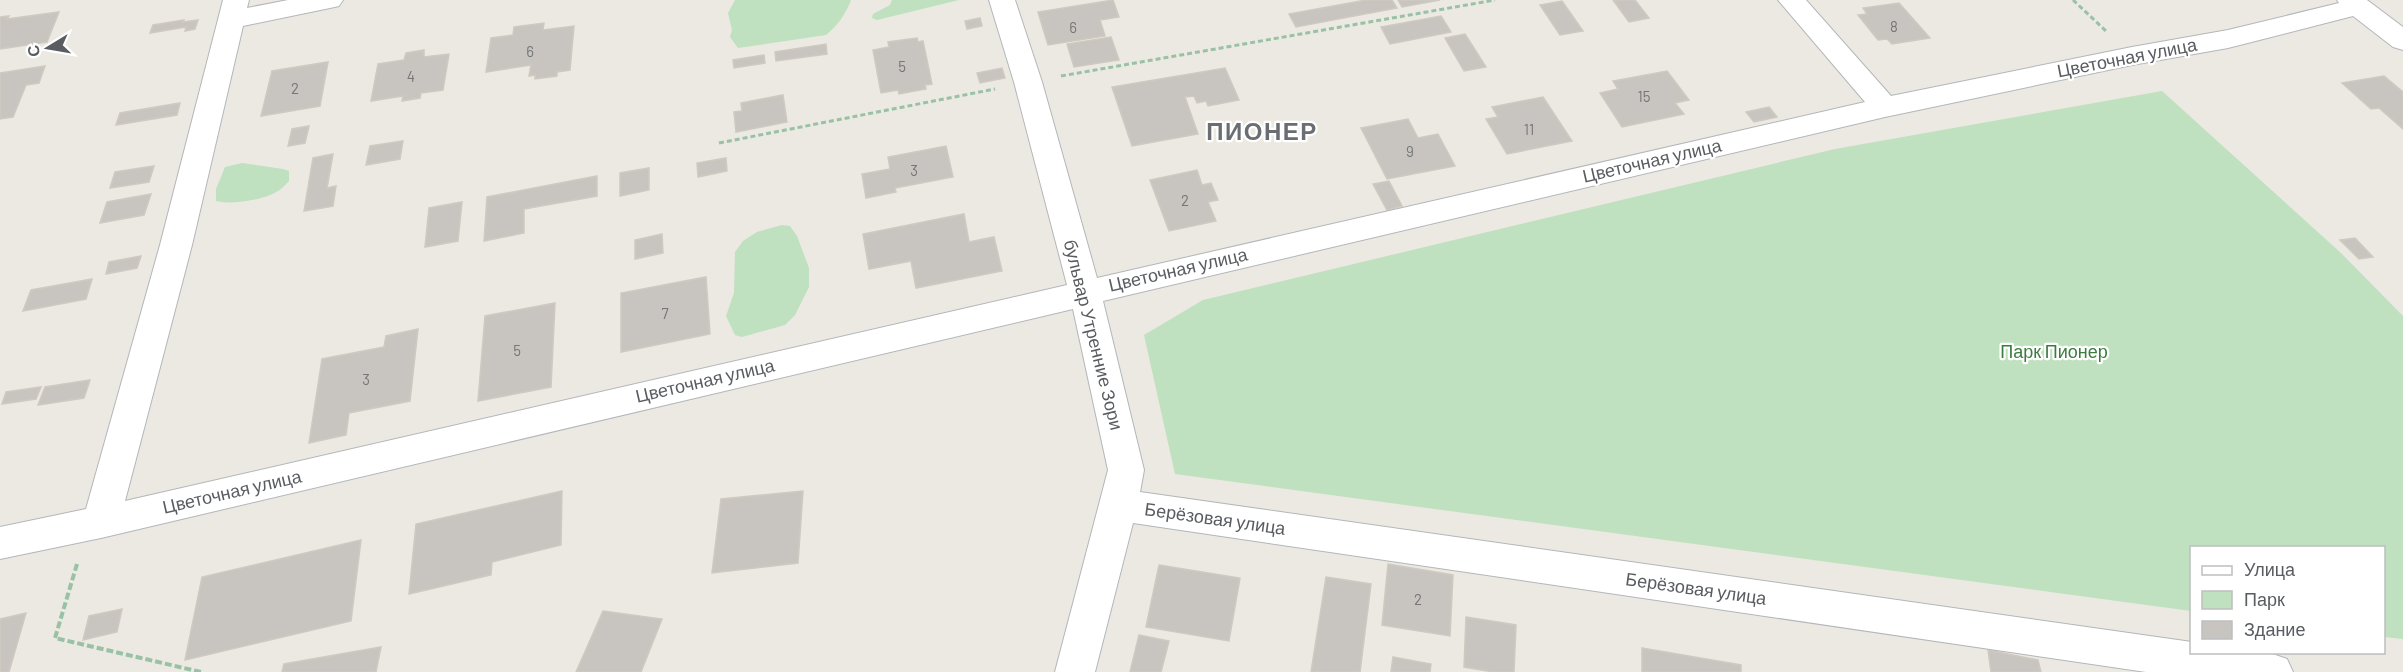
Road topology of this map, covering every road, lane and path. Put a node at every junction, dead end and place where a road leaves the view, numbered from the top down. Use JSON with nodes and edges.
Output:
{"nodes":[{"id":1,"x":330,"y":0,"type":"edge"},
{"id":2,"x":1002,"y":0,"type":"edge"},
{"id":3,"x":1495,"y":0,"type":"edge"},
{"id":4,"x":1791,"y":0,"type":"edge"},
{"id":5,"x":2354,"y":3,"type":"edge"},
{"id":6,"x":233,"y":10,"type":"edge"},
{"id":7,"x":2403,"y":41,"type":"edge"},
{"id":8,"x":1028,"y":82,"type":"junction"},
{"id":9,"x":1885,"y":106,"type":"junction"},
{"id":10,"x":719,"y":143,"type":"dead end"},
{"id":11,"x":1085,"y":292,"type":"junction"},
{"id":12,"x":1119,"y":505,"type":"junction"},
{"id":13,"x":95,"y":523,"type":"junction"},
{"id":14,"x":0,"y":543,"type":"edge"},
{"id":15,"x":201,"y":672,"type":"edge"},
{"id":16,"x":1075,"y":672,"type":"edge"},
{"id":17,"x":2273,"y":672,"type":"edge"}],
"edges":[{"from":1,"to":6,"type":"street"},
{"from":2,"to":8,"type":"street","name":"бульвар Утренние Зори"},
{"from":3,"to":8,"type":"path"},
{"from":4,"to":9,"type":"street"},
{"from":5,"to":7,"type":"street"},
{"from":5,"to":9,"type":"street","name":"Цветочная улица"},
{"from":6,"to":13,"type":"street"},
{"from":8,"to":10,"type":"path"},
{"from":8,"to":11,"type":"street","name":"бульвар Утренние Зори"},
{"from":9,"to":11,"type":"street","name":"Цветочная улица"},
{"from":11,"to":12,"type":"street","name":"бульвар Утренние Зори"},
{"from":11,"to":13,"type":"street","name":"Цветочная улица"},
{"from":12,"to":16,"type":"street","name":"бульвар Утренние Зори"},
{"from":12,"to":17,"type":"street","name":"Берёзовая улица"},
{"from":13,"to":14,"type":"street","name":"Цветочная улица"},
{"from":13,"to":15,"type":"path"}]}
